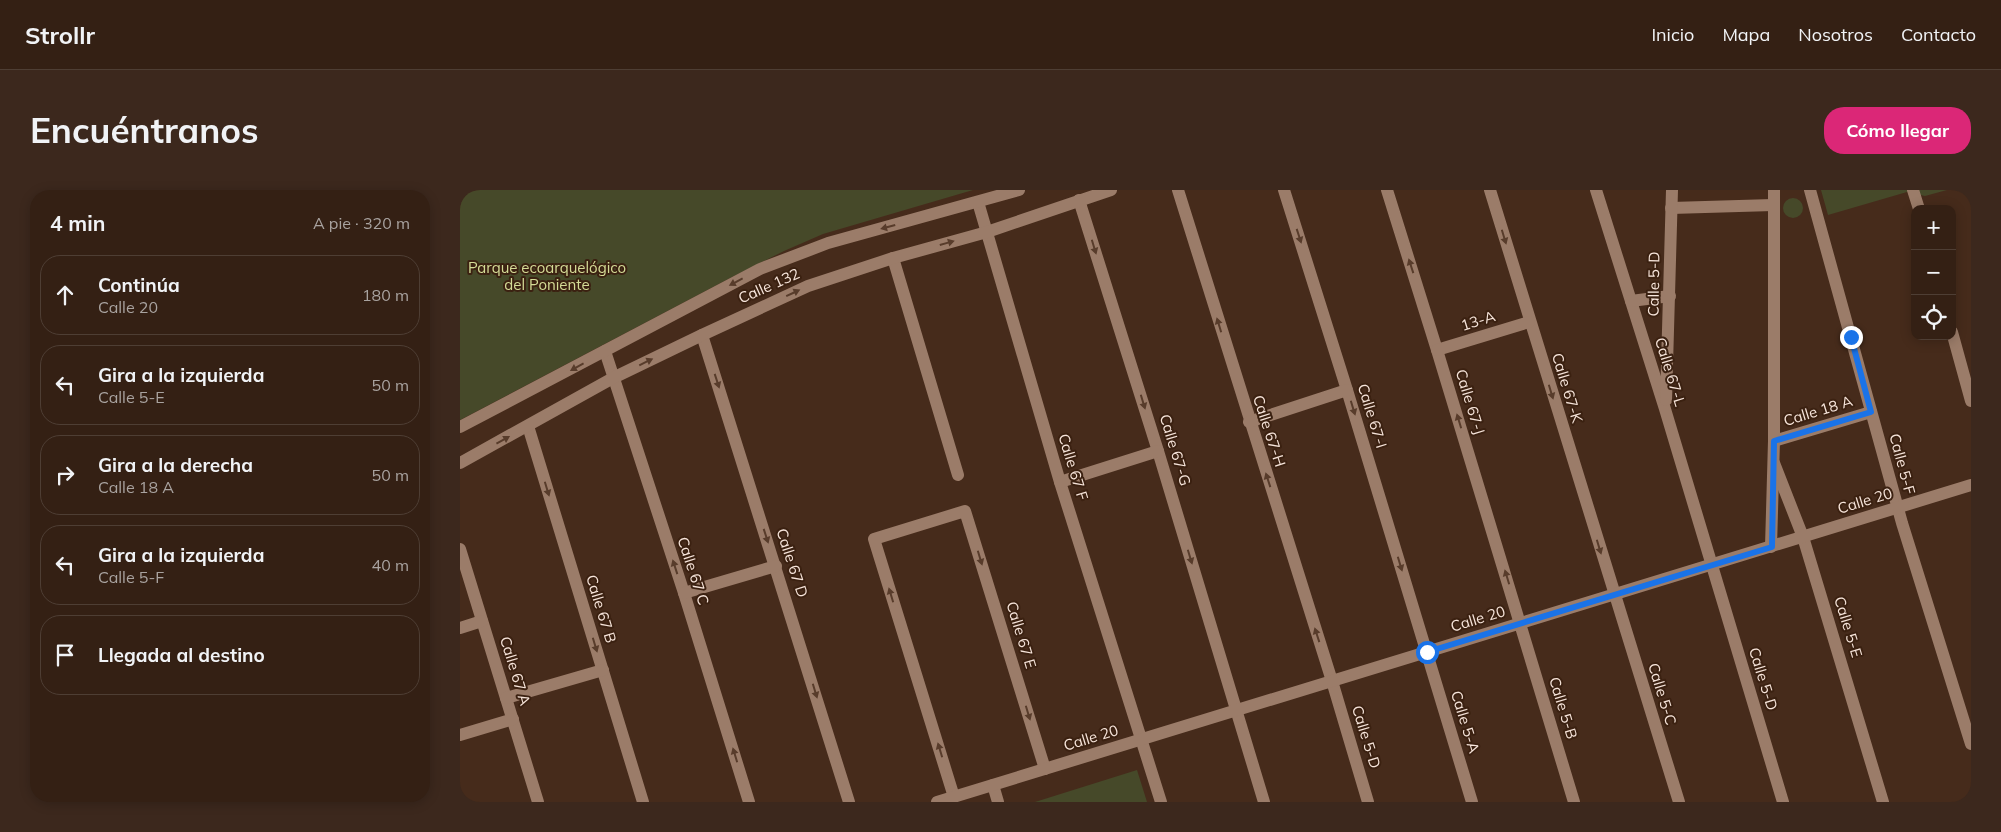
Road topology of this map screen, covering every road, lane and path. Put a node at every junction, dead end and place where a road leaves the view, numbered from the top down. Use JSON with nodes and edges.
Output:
{"nodes":[{"id":1,"x":1019,"y":190,"type":"edge"},
{"id":2,"x":1112,"y":190,"type":"edge"},
{"id":3,"x":1178,"y":190,"type":"edge"},
{"id":4,"x":1284,"y":190,"type":"edge"},
{"id":5,"x":1387,"y":190,"type":"edge"},
{"id":6,"x":1490,"y":190,"type":"edge"},
{"id":7,"x":1596,"y":190,"type":"edge"},
{"id":8,"x":1672,"y":190,"type":"edge"},
{"id":9,"x":1774,"y":190,"type":"edge"},
{"id":10,"x":1810,"y":190,"type":"edge"},
{"id":11,"x":1913,"y":190,"type":"edge"},
{"id":12,"x":1079,"y":200,"type":"junction"},
{"id":13,"x":978,"y":202,"type":"junction"},
{"id":14,"x":1773,"y":205,"type":"junction"},
{"id":15,"x":1917,"y":205,"type":"edge"},
{"id":16,"x":1671,"y":208,"type":"junction"},
{"id":17,"x":987,"y":232,"type":"junction"},
{"id":18,"x":893,"y":258,"type":"junction"},
{"id":19,"x":1670,"y":296,"type":"junction"},
{"id":20,"x":1631,"y":301,"type":"junction"},
{"id":21,"x":1529,"y":322,"type":"junction"},
{"id":22,"x":702,"y":334,"type":"junction"},
{"id":23,"x":1954,"y":340,"type":"edge"},
{"id":24,"x":1437,"y":350,"type":"junction"},
{"id":25,"x":604,"y":351,"type":"junction"},
{"id":26,"x":613,"y":378,"type":"junction"},
{"id":27,"x":1347,"y":390,"type":"junction"},
{"id":28,"x":1971,"y":401,"type":"edge"},
{"id":29,"x":1665,"y":409,"type":"junction"},
{"id":30,"x":1871,"y":412,"type":"junction"},
{"id":31,"x":1249,"y":422,"type":"junction"},
{"id":32,"x":528,"y":426,"type":"junction"},
{"id":33,"x":460,"y":427,"type":"edge"},
{"id":34,"x":1774,"y":441,"type":"junction"},
{"id":35,"x":1158,"y":451,"type":"junction"},
{"id":36,"x":460,"y":463,"type":"edge"},
{"id":37,"x":1774,"y":463,"type":"junction"},
{"id":38,"x":958,"y":475,"type":"dead end"},
{"id":39,"x":1060,"y":482,"type":"junction"},
{"id":40,"x":1971,"y":486,"type":"edge"},
{"id":41,"x":1898,"y":508,"type":"junction"},
{"id":42,"x":1804,"y":537,"type":"junction"},
{"id":43,"x":1772,"y":547,"type":"junction"},
{"id":44,"x":460,"y":549,"type":"edge"},
{"id":45,"x":1712,"y":565,"type":"junction"},
{"id":46,"x":776,"y":566,"type":"junction"},
{"id":47,"x":684,"y":593,"type":"junction"},
{"id":48,"x":1614,"y":595,"type":"junction"},
{"id":49,"x":482,"y":621,"type":"junction"},
{"id":50,"x":1521,"y":623,"type":"junction"},
{"id":51,"x":460,"y":628,"type":"edge"},
{"id":52,"x":1427,"y":652,"type":"junction"},
{"id":53,"x":603,"y":670,"type":"junction"},
{"id":54,"x":1332,"y":681,"type":"junction"},
{"id":55,"x":506,"y":698,"type":"junction"},
{"id":56,"x":1237,"y":710,"type":"junction"},
{"id":57,"x":513,"y":719,"type":"junction"},
{"id":58,"x":460,"y":735,"type":"edge"},
{"id":59,"x":1142,"y":739,"type":"junction"},
{"id":60,"x":1971,"y":744,"type":"edge"},
{"id":61,"x":1045,"y":769,"type":"junction"},
{"id":62,"x":993,"y":785,"type":"junction"},
{"id":63,"x":954,"y":797,"type":"junction"},
{"id":64,"x":538,"y":802,"type":"edge"},
{"id":65,"x":643,"y":802,"type":"edge"},
{"id":66,"x":749,"y":802,"type":"edge"},
{"id":67,"x":850,"y":802,"type":"edge"},
{"id":68,"x":937,"y":802,"type":"edge"},
{"id":69,"x":998,"y":802,"type":"edge"},
{"id":70,"x":1161,"y":802,"type":"edge"},
{"id":71,"x":1264,"y":802,"type":"edge"},
{"id":72,"x":1368,"y":802,"type":"edge"},
{"id":73,"x":1472,"y":802,"type":"edge"},
{"id":74,"x":1574,"y":802,"type":"edge"},
{"id":75,"x":1679,"y":802,"type":"edge"},
{"id":76,"x":1783,"y":802,"type":"edge"},
{"id":77,"x":1884,"y":802,"type":"edge"}],
"edges":[{"from":1,"to":13,"type":"street","name":"Calle 132"},
{"from":2,"to":12,"type":"street","name":"Calle 132"},
{"from":31,"to":3,"type":"street","name":"Calle 67-H","one_way":true},
{"from":4,"to":27,"type":"street","name":"Calle 67-I","one_way":true},
{"from":24,"to":5,"type":"street","name":"Calle 67-J","one_way":true},
{"from":6,"to":21,"type":"street","name":"Calle 67-K","one_way":true},
{"from":7,"to":20,"type":"street","name":"Calle 67-L"},
{"from":8,"to":16,"type":"street","name":"Calle 5-D"},
{"from":9,"to":14,"type":"street","name":"Calle 5-E"},
{"from":10,"to":30,"type":"street","name":"Calle 5-F"},
{"from":11,"to":15,"type":"street"},
{"from":12,"to":17,"type":"street","name":"Calle 132"},
{"from":12,"to":35,"type":"street","name":"Calle 67-G","one_way":true},
{"from":13,"to":17,"type":"street","name":"Calle 67 F"},
{"from":13,"to":25,"type":"street","name":"Calle 132","one_way":true},
{"from":14,"to":16,"type":"street"},
{"from":14,"to":34,"type":"street","name":"Calle 5-E"},
{"from":16,"to":19,"type":"street","name":"Calle 5-D"},
{"from":18,"to":17,"type":"street","name":"Calle 132","one_way":true},
{"from":17,"to":39,"type":"street","name":"Calle 67 F"},
{"from":22,"to":18,"type":"street","name":"Calle 132","one_way":true},
{"from":18,"to":38,"type":"street"},
{"from":19,"to":20,"type":"street"},
{"from":19,"to":29,"type":"street","name":"Calle 5-D"},
{"from":20,"to":29,"type":"street","name":"Calle 67-L"},
{"from":21,"to":24,"type":"street","name":"13-A"},
{"from":21,"to":48,"type":"street","name":"Calle 67-K","one_way":true},
{"from":26,"to":22,"type":"street","name":"Calle 132","one_way":true},
{"from":22,"to":46,"type":"street","name":"Calle 67 D","one_way":true},
{"from":23,"to":28,"type":"street"},
{"from":50,"to":24,"type":"street","name":"Calle 67-J","one_way":true},
{"from":25,"to":26,"type":"street","name":"Calle 67 C"},
{"from":25,"to":33,"type":"street","name":"Calle 132","one_way":true},
{"from":26,"to":32,"type":"street","name":"Calle 132"},
{"from":47,"to":26,"type":"street","name":"Calle 67 C","one_way":true},
{"from":27,"to":31,"type":"street"},
{"from":27,"to":52,"type":"street","name":"Calle 67-I","one_way":true},
{"from":29,"to":45,"type":"street","name":"Calle 67-L"},
{"from":30,"to":34,"type":"street","name":"Calle 18 A"},
{"from":30,"to":41,"type":"street","name":"Calle 5-F"},
{"from":54,"to":31,"type":"street","name":"Calle 67-H","one_way":true},
{"from":36,"to":32,"type":"street","name":"Calle 132","one_way":true},
{"from":32,"to":53,"type":"street","name":"Calle 67 B","one_way":true},
{"from":34,"to":37,"type":"street","name":"Calle 5-E"},
{"from":35,"to":39,"type":"street"},
{"from":35,"to":56,"type":"street","name":"Calle 67-G","one_way":true},
{"from":37,"to":42,"type":"street","name":"Calle 5-E"},
{"from":37,"to":43,"type":"street","name":"Calle 5-E"},
{"from":39,"to":59,"type":"street","name":"Calle 67 F"},
{"from":40,"to":41,"type":"street","name":"Calle 20"},
{"from":41,"to":42,"type":"street","name":"Calle 20"},
{"from":41,"to":60,"type":"street","name":"Calle 5-F"},
{"from":42,"to":43,"type":"street","name":"Calle 20"},
{"from":42,"to":77,"type":"street","name":"Calle 5-E"},
{"from":43,"to":45,"type":"street","name":"Calle 20"},
{"from":44,"to":49,"type":"street","name":"Calle 67 A"},
{"from":45,"to":48,"type":"street","name":"Calle 20"},
{"from":45,"to":76,"type":"street","name":"Calle 5-D"},
{"from":46,"to":47,"type":"street"},
{"from":46,"to":67,"type":"street","name":"Calle 67 D","one_way":true},
{"from":66,"to":47,"type":"street","name":"Calle 67 C","one_way":true},
{"from":48,"to":50,"type":"street","name":"Calle 20"},
{"from":48,"to":75,"type":"street","name":"Calle 5-C"},
{"from":49,"to":51,"type":"street"},
{"from":49,"to":55,"type":"street","name":"Calle 67 A"},
{"from":50,"to":52,"type":"street","name":"Calle 20"},
{"from":50,"to":74,"type":"street","name":"Calle 5-B"},
{"from":52,"to":54,"type":"street","name":"Calle 20"},
{"from":52,"to":73,"type":"street","name":"Calle 5-A"},
{"from":53,"to":55,"type":"street"},
{"from":53,"to":65,"type":"street","name":"Calle 67 B"},
{"from":54,"to":56,"type":"street","name":"Calle 20"},
{"from":54,"to":72,"type":"street","name":"Calle 5-D"},
{"from":55,"to":57,"type":"street","name":"Calle 67 A"},
{"from":56,"to":59,"type":"street","name":"Calle 20"},
{"from":56,"to":71,"type":"street"},
{"from":57,"to":58,"type":"street"},
{"from":57,"to":64,"type":"street","name":"Calle 67 A"},
{"from":59,"to":61,"type":"street","name":"Calle 20"},
{"from":59,"to":70,"type":"street"},
{"from":61,"to":62,"type":"street","name":"Calle 20"},
{"from":63,"to":61,"type":"street","name":"Calle 67 E","one_way":true},
{"from":62,"to":63,"type":"street","name":"Calle 20"},
{"from":62,"to":69,"type":"street"},
{"from":63,"to":68,"type":"street","name":"Calle 20"}]}
